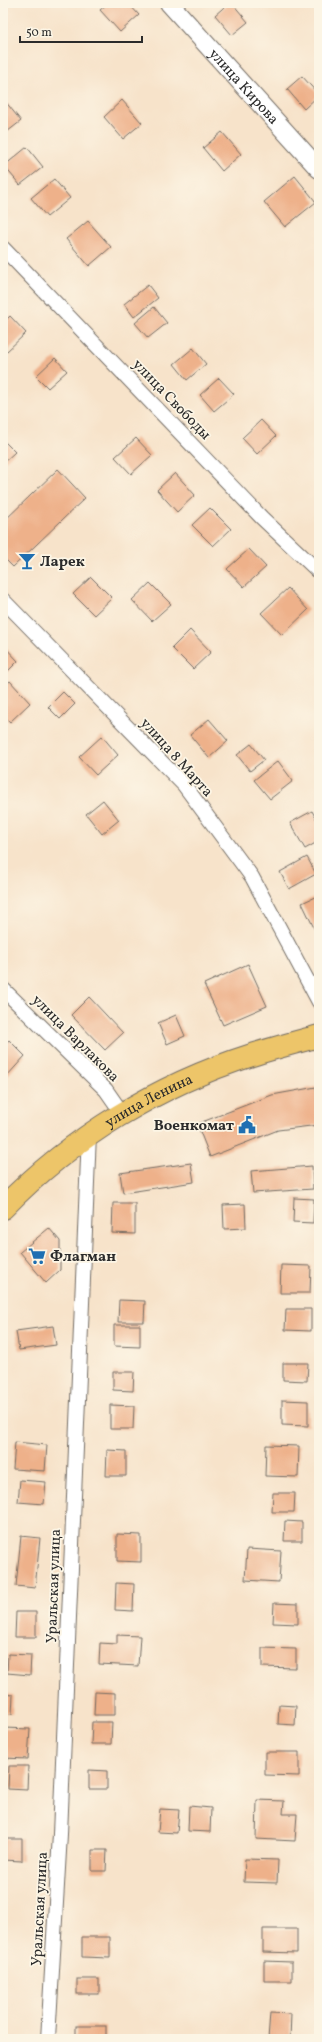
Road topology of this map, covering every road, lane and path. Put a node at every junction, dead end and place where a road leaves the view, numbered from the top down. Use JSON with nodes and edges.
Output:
{"nodes":[{"id":1,"x":169,"y":3,"type":"edge"},
{"id":2,"x":319,"y":169,"type":"edge"},
{"id":3,"x":3,"y":248,"type":"edge"},
{"id":4,"x":319,"y":572,"type":"edge"},
{"id":5,"x":3,"y":600,"type":"edge"},
{"id":6,"x":3,"y":989,"type":"edge"},
{"id":7,"x":319,"y":1002,"type":"edge"},
{"id":8,"x":319,"y":1036,"type":"edge"},
{"id":9,"x":122,"y":1113,"type":"junction"},
{"id":10,"x":89,"y":1134,"type":"junction"},
{"id":11,"x":3,"y":1208,"type":"edge"},
{"id":12,"x":48,"y":2039,"type":"edge"}],
"edges":[{"from":1,"to":2,"type":"street","name":"улица Кирова"},
{"from":3,"to":4,"type":"street","name":"улица Свободы"},
{"from":5,"to":7,"type":"street","name":"улица 8 Марта"},
{"from":6,"to":9,"type":"street","name":"улица Варлакова"},
{"from":8,"to":9,"type":"main road","name":"улица Ленина"},
{"from":9,"to":10,"type":"main road","name":"улица Ленина"},
{"from":10,"to":11,"type":"main road","name":"улица Ленина"},
{"from":10,"to":12,"type":"street","name":"Уральская улица"}]}
